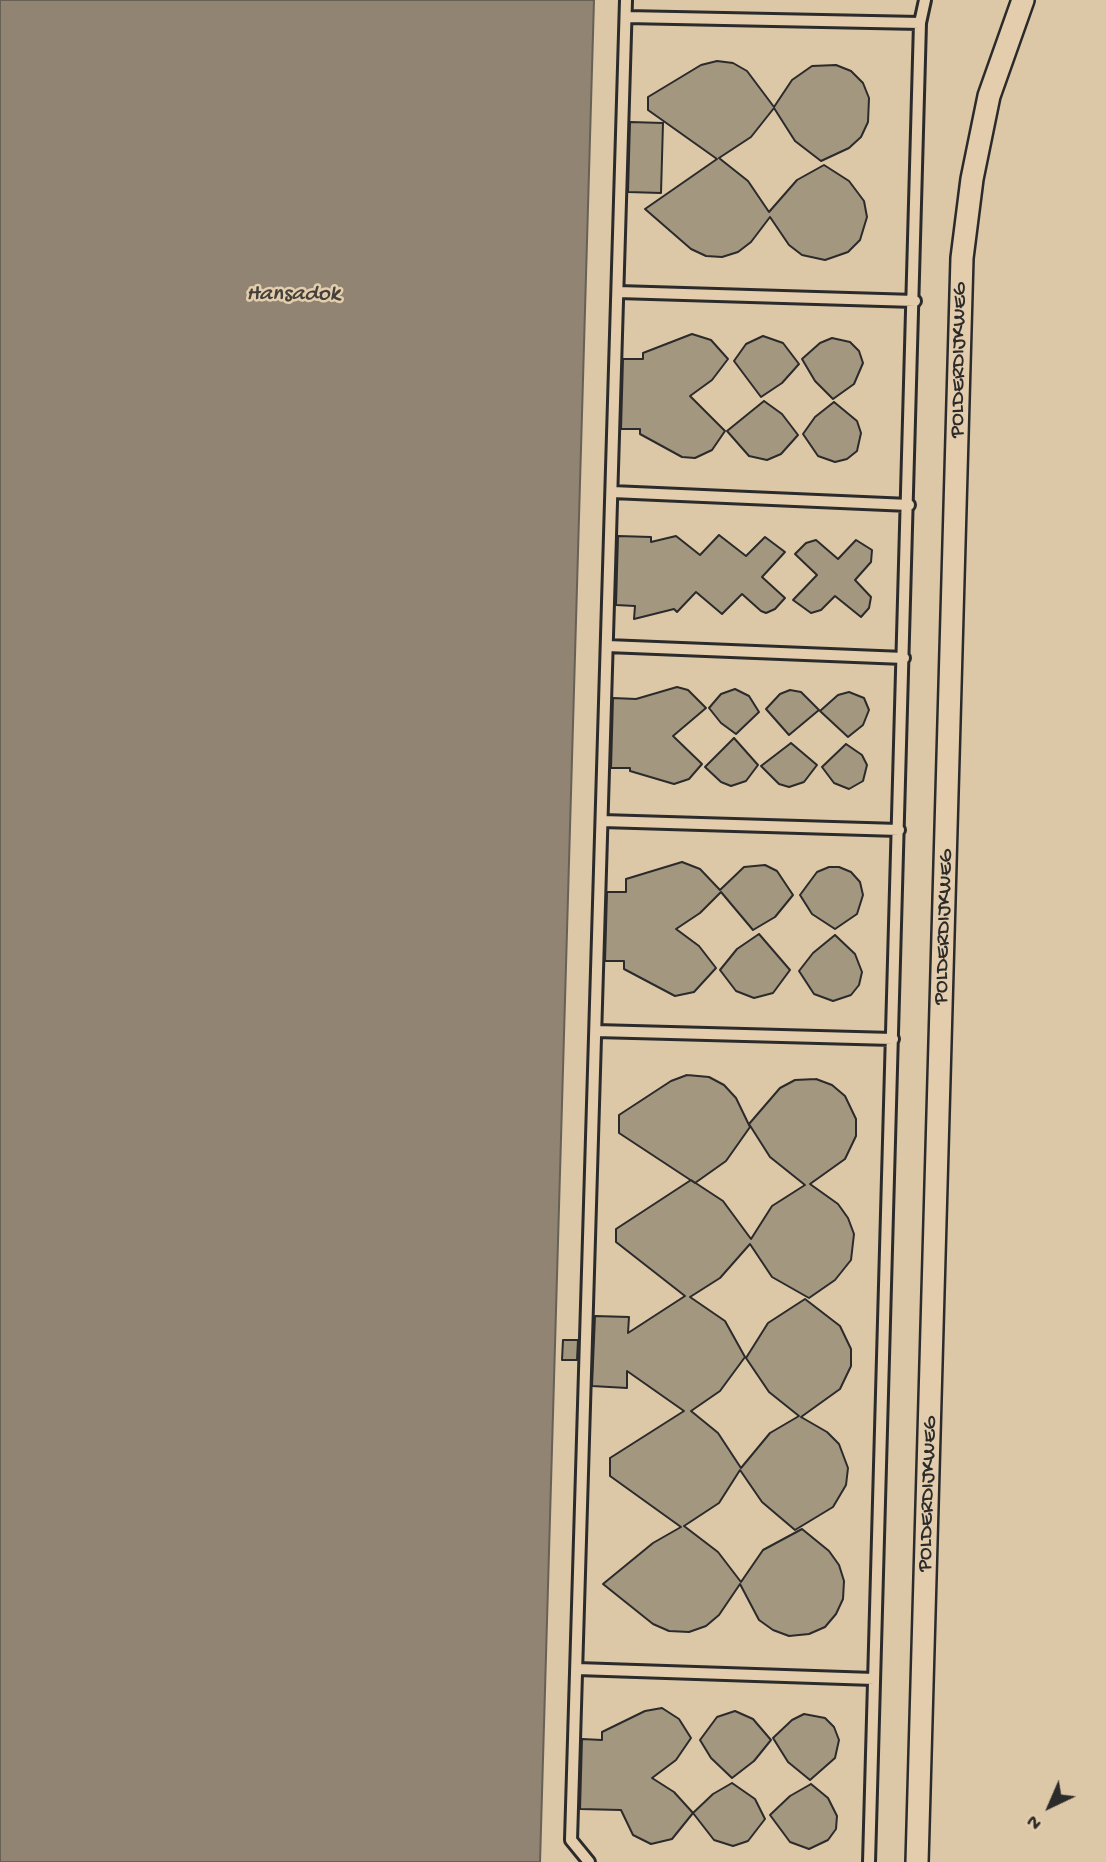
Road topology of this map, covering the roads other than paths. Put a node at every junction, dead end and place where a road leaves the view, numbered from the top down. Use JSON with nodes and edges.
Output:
{"nodes":[{"id":1,"x":626,"y":0,"type":"edge"},
{"id":2,"x":925,"y":0,"type":"edge"},
{"id":3,"x":1023,"y":0,"type":"edge"},
{"id":4,"x":626,"y":17,"type":"junction"},
{"id":5,"x":920,"y":23,"type":"junction"},
{"id":6,"x":618,"y":292,"type":"junction"},
{"id":7,"x":915,"y":301,"type":"junction"},
{"id":8,"x":612,"y":492,"type":"junction"},
{"id":9,"x":909,"y":505,"type":"junction"},
{"id":10,"x":607,"y":646,"type":"junction"},
{"id":11,"x":904,"y":658,"type":"junction"},
{"id":12,"x":602,"y":821,"type":"junction"},
{"id":13,"x":899,"y":830,"type":"junction"},
{"id":14,"x":596,"y":1031,"type":"junction"},
{"id":15,"x":893,"y":1040,"type":"junction"},
{"id":16,"x":577,"y":1669,"type":"junction"},
{"id":17,"x":874,"y":1679,"type":"junction"},
{"id":18,"x":589,"y":1862,"type":"edge"},
{"id":19,"x":869,"y":1862,"type":"edge"},
{"id":20,"x":917,"y":1862,"type":"edge"}],
"edges":[{"from":1,"to":4,"type":"lane"},
{"from":2,"to":5,"type":"lane"},
{"from":3,"to":20,"type":"street","name":"POLDERDIJKWEG"},
{"from":4,"to":5,"type":"lane"},
{"from":4,"to":6,"type":"lane"},
{"from":5,"to":7,"type":"lane"},
{"from":6,"to":7,"type":"lane"},
{"from":6,"to":8,"type":"lane"},
{"from":7,"to":9,"type":"lane"},
{"from":8,"to":9,"type":"lane"},
{"from":8,"to":10,"type":"lane"},
{"from":9,"to":11,"type":"lane"},
{"from":10,"to":11,"type":"lane"},
{"from":10,"to":12,"type":"lane"},
{"from":11,"to":13,"type":"lane"},
{"from":12,"to":13,"type":"lane"},
{"from":12,"to":14,"type":"lane"},
{"from":13,"to":15,"type":"lane"},
{"from":14,"to":15,"type":"lane"},
{"from":14,"to":16,"type":"lane"},
{"from":15,"to":17,"type":"lane"},
{"from":16,"to":17,"type":"lane"},
{"from":16,"to":18,"type":"lane"},
{"from":17,"to":19,"type":"lane"}]}
